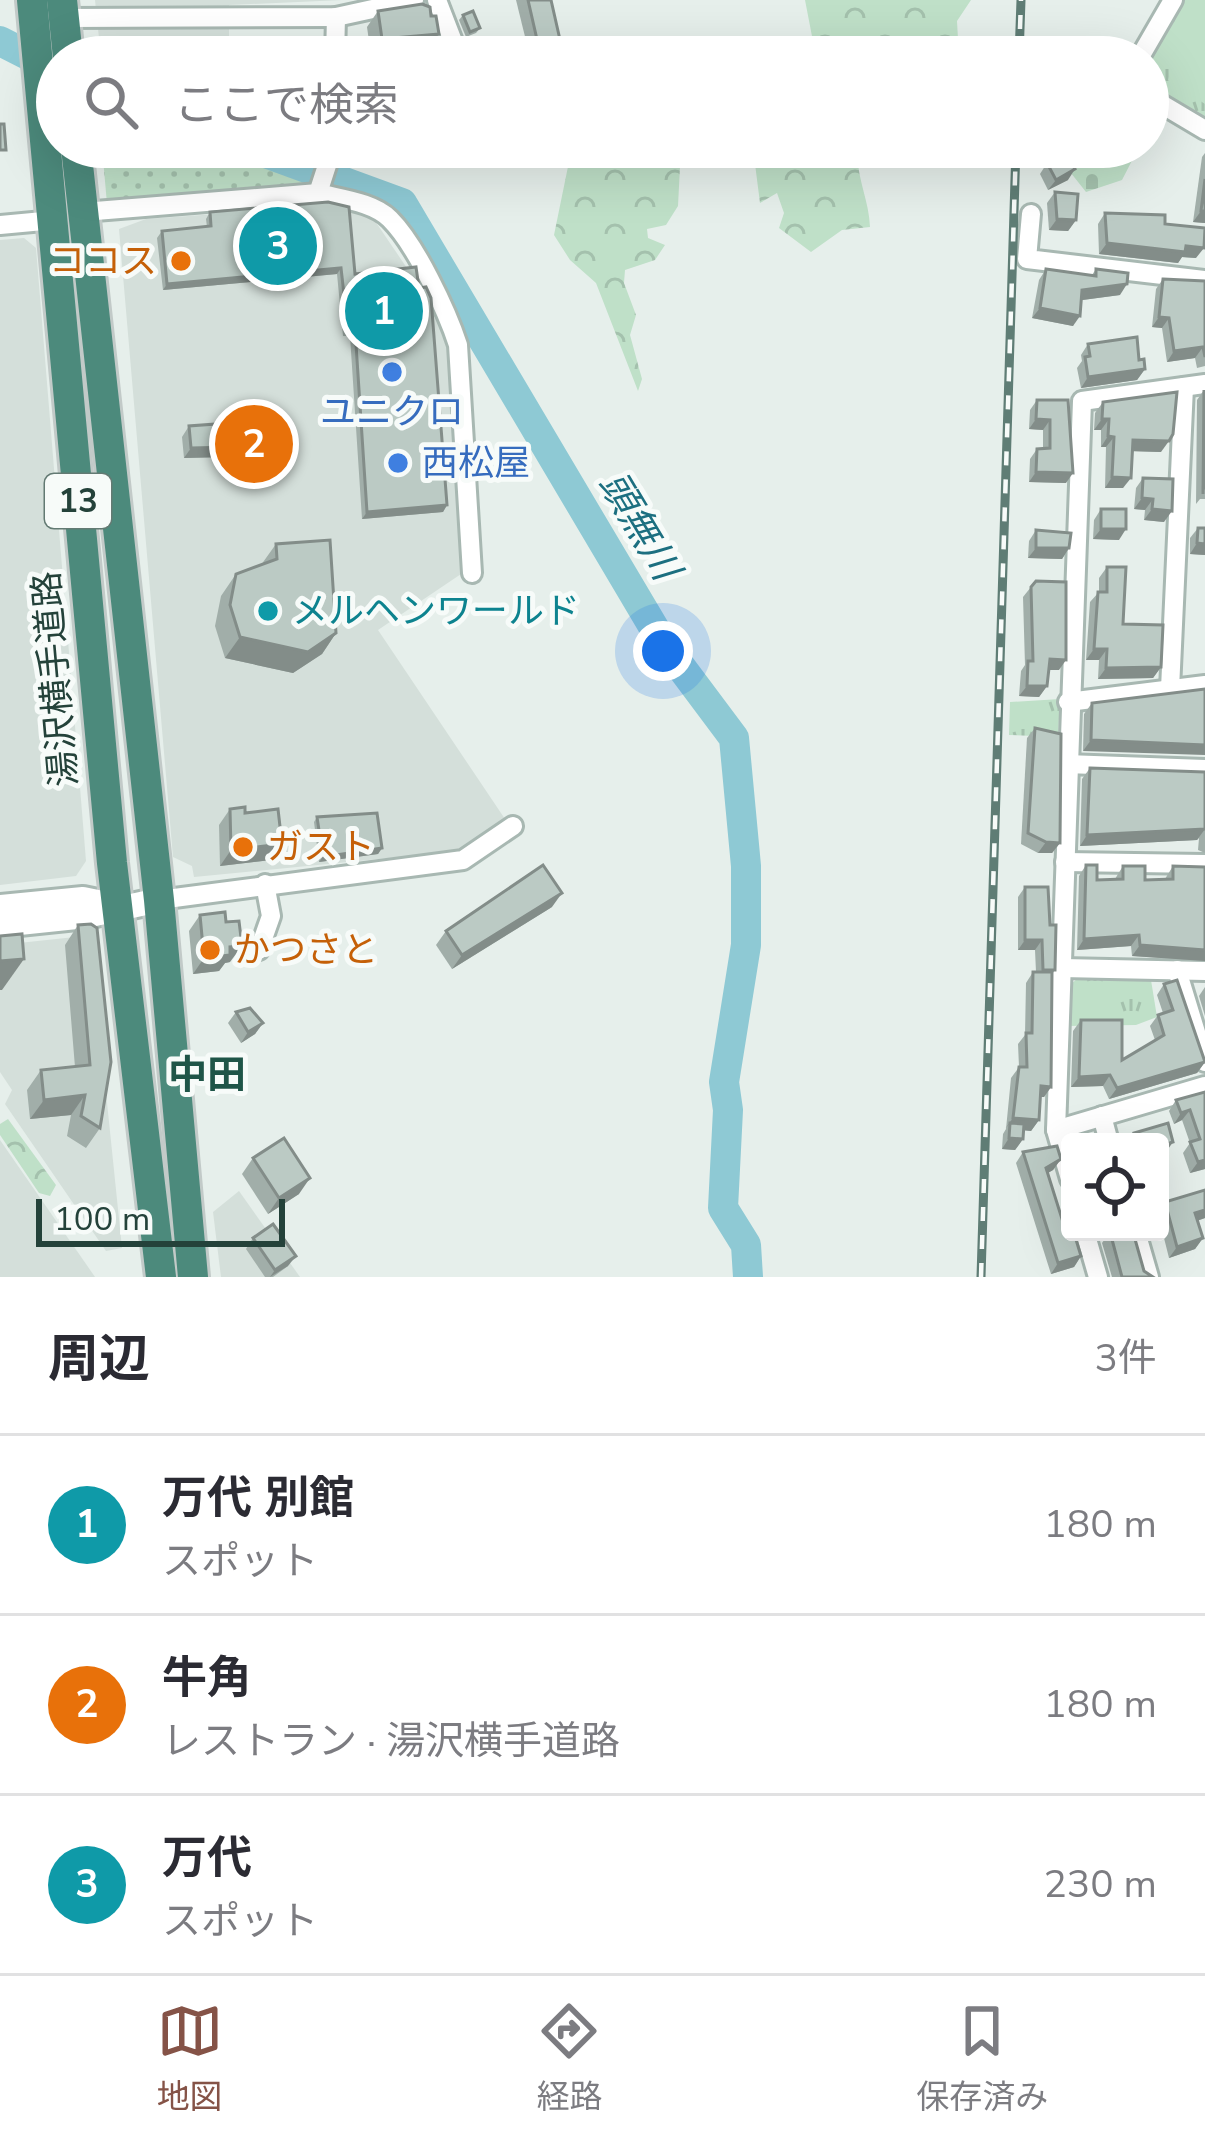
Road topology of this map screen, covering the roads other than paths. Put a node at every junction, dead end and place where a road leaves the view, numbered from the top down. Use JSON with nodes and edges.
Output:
{"nodes":[{"id":1,"x":413,"y":0,"type":"edge"},
{"id":2,"x":437,"y":0,"type":"edge"},
{"id":3,"x":1173,"y":0,"type":"edge"},
{"id":4,"x":336,"y":17,"type":"junction"},
{"id":5,"x":55,"y":25,"type":"edge"},
{"id":6,"x":336,"y":36,"type":"edge"},
{"id":7,"x":451,"y":36,"type":"edge"},
{"id":8,"x":1152,"y":36,"type":"edge"},
{"id":9,"x":1169,"y":109,"type":"edge"},
{"id":10,"x":1205,"y":130,"type":"edge"},
{"id":11,"x":59,"y":168,"type":"edge"},
{"id":12,"x":74,"y":168,"type":"edge"},
{"id":13,"x":327,"y":168,"type":"edge"},
{"id":14,"x":321,"y":188,"type":"junction"},
{"id":15,"x":1031,"y":214,"type":"dead end"},
{"id":16,"x":68,"y":216,"type":"junction"},
{"id":17,"x":0,"y":225,"type":"edge"},
{"id":18,"x":1205,"y":280,"type":"edge"},
{"id":19,"x":1205,"y":384,"type":"edge"},
{"id":20,"x":1184,"y":387,"type":"junction"},
{"id":21,"x":472,"y":573,"type":"dead end"},
{"id":22,"x":1205,"y":685,"type":"edge"},
{"id":23,"x":1169,"y":689,"type":"junction"},
{"id":24,"x":1068,"y":702,"type":"junction"},
{"id":25,"x":1066,"y":764,"type":"junction"},
{"id":26,"x":1205,"y":769,"type":"edge"},
{"id":27,"x":513,"y":826,"type":"dead end"},
{"id":28,"x":1065,"y":862,"type":"junction"},
{"id":29,"x":1205,"y":864,"type":"edge"},
{"id":30,"x":266,"y":884,"type":"junction"},
{"id":31,"x":159,"y":900,"type":"junction"},
{"id":32,"x":118,"y":906,"type":"junction"},
{"id":33,"x":0,"y":907,"type":"edge"},
{"id":34,"x":0,"y":925,"type":"edge"},
{"id":35,"x":259,"y":950,"type":"dead end"},
{"id":36,"x":1063,"y":968,"type":"junction"},
{"id":37,"x":1178,"y":970,"type":"junction"},
{"id":38,"x":1205,"y":970,"type":"edge"},
{"id":39,"x":1205,"y":1062,"type":"edge"},
{"id":40,"x":1205,"y":1086,"type":"edge"},
{"id":41,"x":1102,"y":1116,"type":"junction"},
{"id":42,"x":1056,"y":1130,"type":"junction"},
{"id":43,"x":1107,"y":1133,"type":"edge"},
{"id":44,"x":1061,"y":1148,"type":"edge"},
{"id":45,"x":1088,"y":1241,"type":"edge"},
{"id":46,"x":1138,"y":1241,"type":"edge"},
{"id":47,"x":1144,"y":1276,"type":"edge"},
{"id":48,"x":161,"y":1277,"type":"edge"},
{"id":49,"x":194,"y":1277,"type":"edge"},
{"id":50,"x":1098,"y":1277,"type":"edge"}],
"edges":[{"from":1,"to":4,"type":"street"},
{"from":2,"to":7,"type":"street"},
{"from":3,"to":8,"type":"street"},
{"from":4,"to":5,"type":"street"},
{"from":4,"to":6,"type":"street"},
{"from":9,"to":10,"type":"street"},
{"from":11,"to":16,"type":"highway","name":"湯沢横手道路","number":"13"},
{"from":12,"to":16,"type":"highway","name":"湯沢横手道路","number":"13"},
{"from":13,"to":14,"type":"street"},
{"from":14,"to":16,"type":"street"},
{"from":14,"to":21,"type":"street"},
{"from":15,"to":18,"type":"street"},
{"from":16,"to":17,"type":"street"},
{"from":16,"to":31,"type":"highway","name":"湯沢横手道路","number":"13"},
{"from":16,"to":32,"type":"highway","name":"湯沢横手道路","number":"13"},
{"from":19,"to":20,"type":"street"},
{"from":20,"to":23,"type":"street"},
{"from":20,"to":24,"type":"street"},
{"from":22,"to":23,"type":"street"},
{"from":23,"to":24,"type":"street"},
{"from":24,"to":25,"type":"street"},
{"from":25,"to":26,"type":"street"},
{"from":25,"to":28,"type":"street"},
{"from":27,"to":30,"type":"street"},
{"from":28,"to":29,"type":"street"},
{"from":28,"to":36,"type":"street"},
{"from":30,"to":31,"type":"street"},
{"from":30,"to":35,"type":"street"},
{"from":31,"to":32,"type":"street"},
{"from":31,"to":49,"type":"highway","name":"湯沢横手道路","number":"13"},
{"from":32,"to":33,"type":"street"},
{"from":32,"to":34,"type":"street"},
{"from":32,"to":48,"type":"highway","name":"湯沢横手道路","number":"13"},
{"from":36,"to":37,"type":"street"},
{"from":36,"to":42,"type":"street"},
{"from":37,"to":38,"type":"street"},
{"from":37,"to":39,"type":"street"},
{"from":40,"to":41,"type":"street"},
{"from":41,"to":42,"type":"street"},
{"from":41,"to":43,"type":"street"},
{"from":42,"to":44,"type":"street"},
{"from":45,"to":50,"type":"street"},
{"from":46,"to":47,"type":"street"}]}
